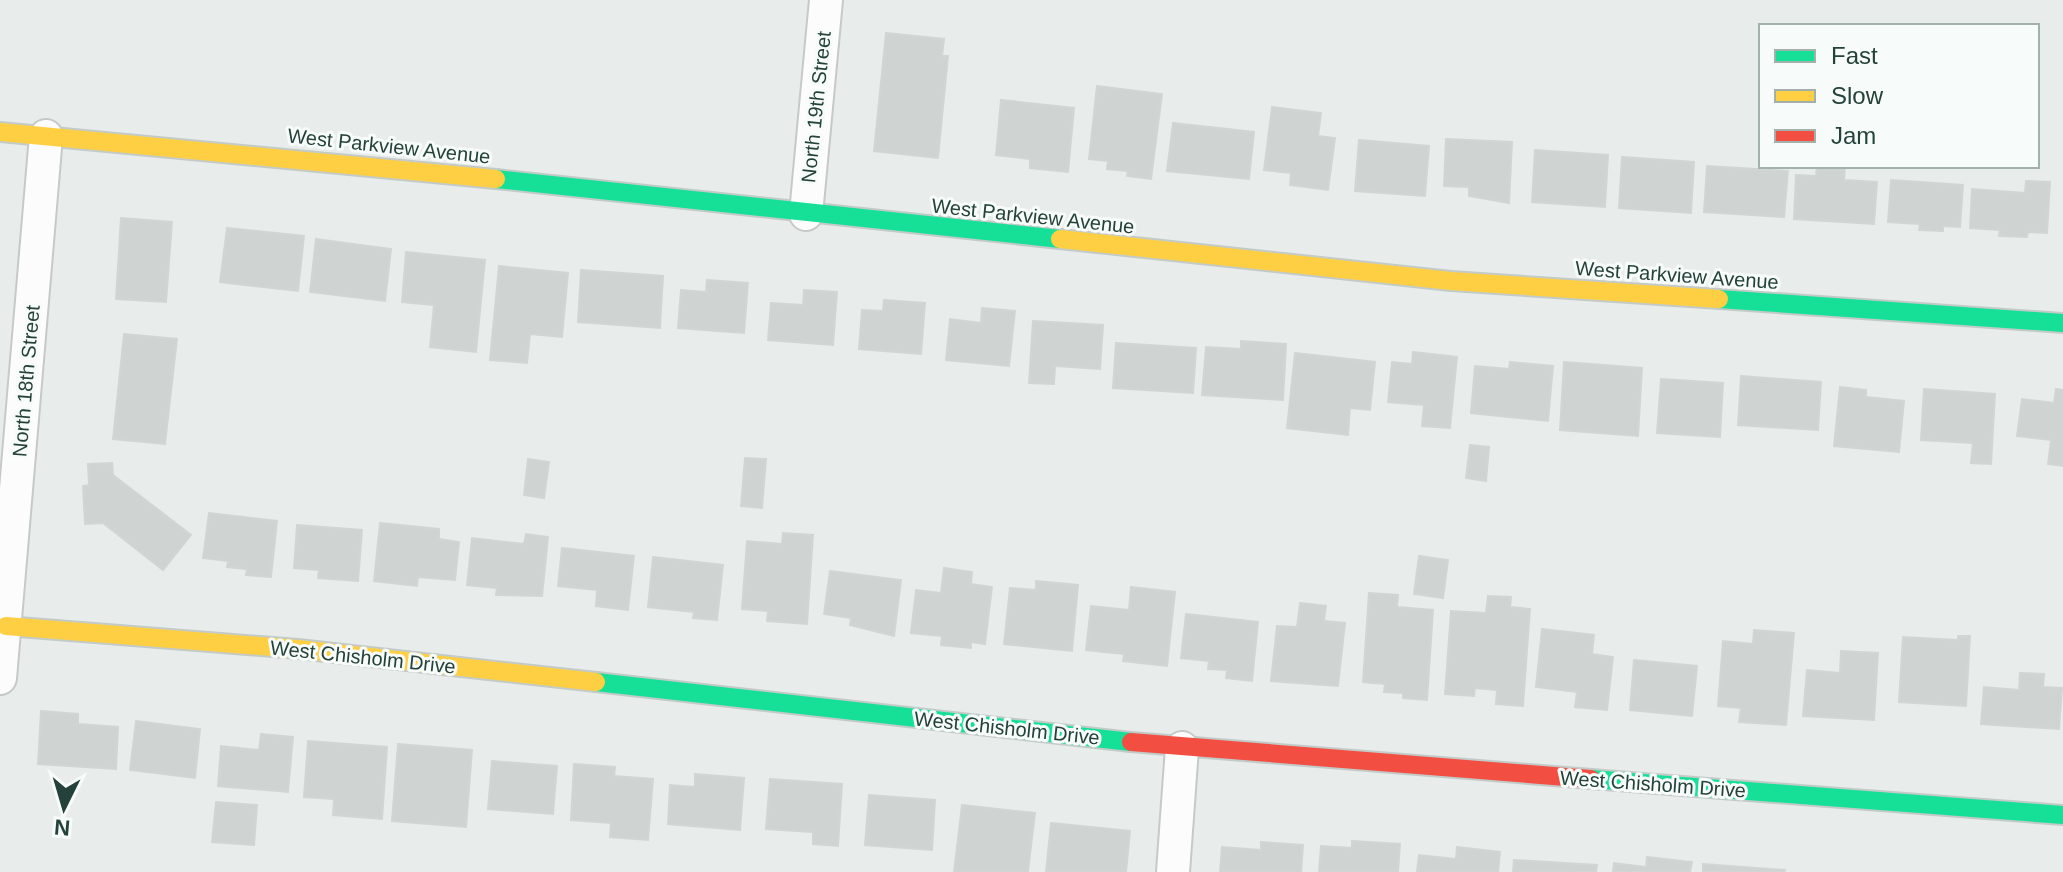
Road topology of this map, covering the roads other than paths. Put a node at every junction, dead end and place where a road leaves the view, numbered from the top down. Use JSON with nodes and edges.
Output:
{"nodes":[{"id":1,"x":826,"y":0,"type":"edge"},
{"id":2,"x":0,"y":132,"type":"edge"},
{"id":3,"x":46,"y":136,"type":"junction"},
{"id":4,"x":806,"y":214,"type":"junction"},
{"id":5,"x":2063,"y":323,"type":"edge"},
{"id":6,"x":6,"y":626,"type":"junction"},
{"id":7,"x":0,"y":678,"type":"edge"},
{"id":8,"x":1182,"y":748,"type":"junction"},
{"id":9,"x":2063,"y":815,"type":"edge"},
{"id":10,"x":1173,"y":872,"type":"edge"}],
"edges":[{"from":1,"to":4,"type":"street","name":"North 19th Street"},
{"from":2,"to":3,"type":"street","name":"West Parkview Avenue"},
{"from":3,"to":4,"type":"street","name":"West Parkview Avenue"},
{"from":3,"to":6,"type":"street","name":"North 18th Street"},
{"from":4,"to":5,"type":"street","name":"West Parkview Avenue"},
{"from":6,"to":7,"type":"street"},
{"from":6,"to":8,"type":"street","name":"West Chisholm Drive"},
{"from":8,"to":9,"type":"street","name":"West Chisholm Drive"},
{"from":8,"to":10,"type":"street"}]}
